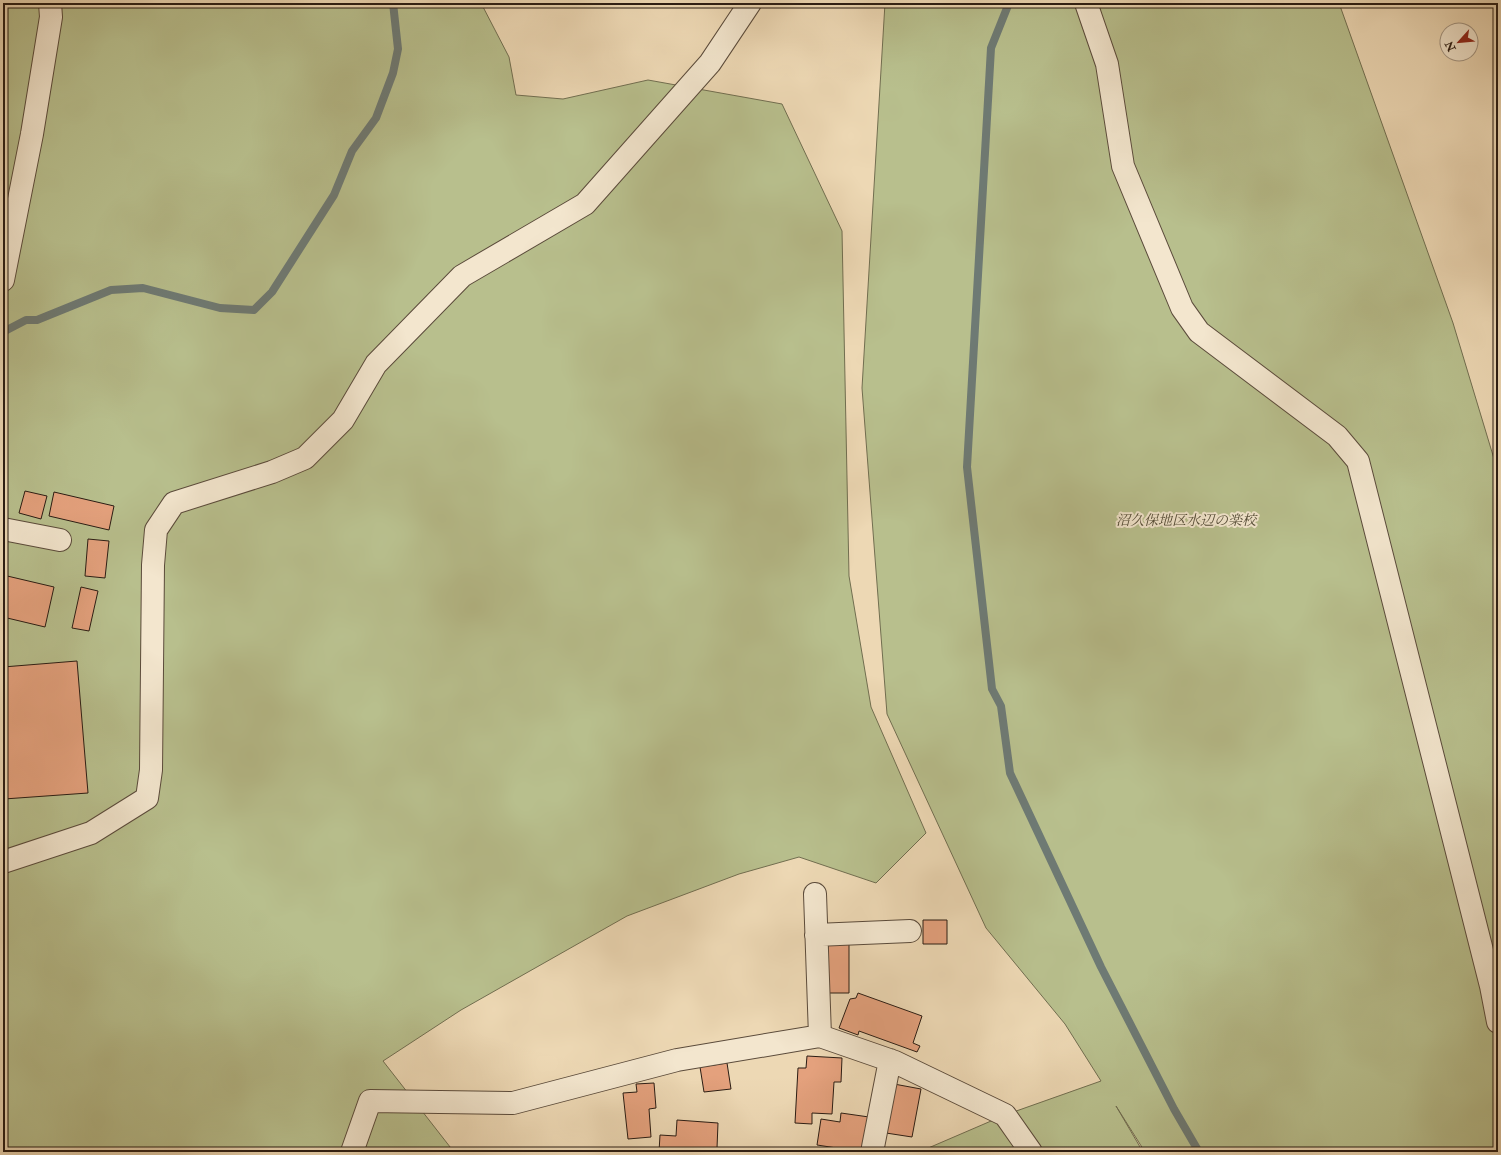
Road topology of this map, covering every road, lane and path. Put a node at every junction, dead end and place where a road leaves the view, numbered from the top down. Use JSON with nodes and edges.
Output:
{"nodes":[{"id":1,"x":50,"y":3,"type":"edge"},
{"id":2,"x":750,"y":3,"type":"edge"},
{"id":3,"x":1086,"y":3,"type":"edge"},
{"id":4,"x":3,"y":280,"type":"edge"},
{"id":5,"x":3,"y":529,"type":"edge"},
{"id":6,"x":60,"y":540,"type":"dead end"},
{"id":7,"x":3,"y":862,"type":"edge"},
{"id":8,"x":814,"y":894,"type":"dead end"},
{"id":9,"x":910,"y":930,"type":"dead end"},
{"id":10,"x":816,"y":935,"type":"junction"},
{"id":11,"x":1498,"y":1022,"type":"edge"},
{"id":12,"x":820,"y":1036,"type":"junction"},
{"id":13,"x":890,"y":1060,"type":"junction"},
{"id":14,"x":873,"y":1147,"type":"dead end"},
{"id":15,"x":352,"y":1152,"type":"edge"},
{"id":16,"x":1031,"y":1152,"type":"edge"}],
"edges":[{"from":1,"to":4,"type":"street"},
{"from":2,"to":7,"type":"street"},
{"from":3,"to":11,"type":"street"},
{"from":5,"to":6,"type":"street"},
{"from":8,"to":10,"type":"street"},
{"from":9,"to":10,"type":"street"},
{"from":10,"to":12,"type":"street"},
{"from":12,"to":13,"type":"street"},
{"from":12,"to":15,"type":"street"},
{"from":13,"to":14,"type":"street"},
{"from":13,"to":16,"type":"street"}]}
